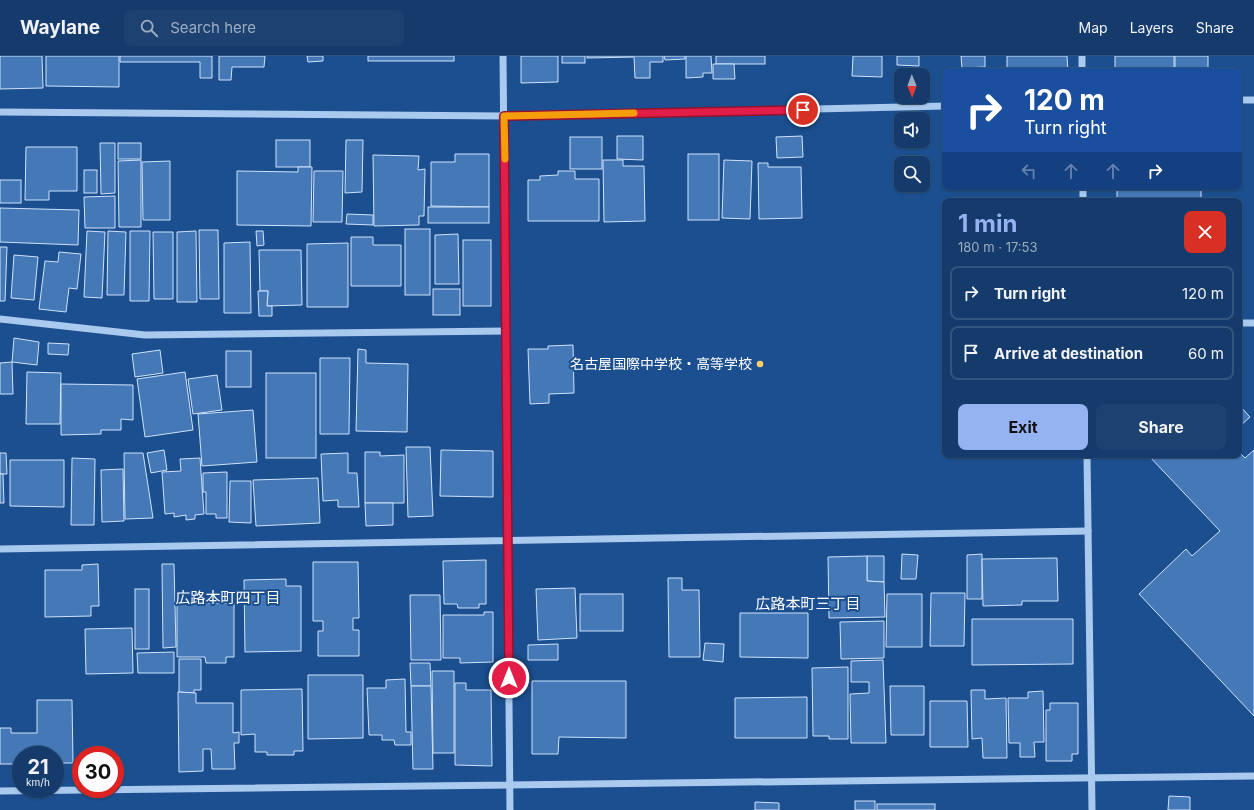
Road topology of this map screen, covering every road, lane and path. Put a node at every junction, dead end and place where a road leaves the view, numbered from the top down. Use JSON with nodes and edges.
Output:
{"nodes":[{"id":1,"x":503,"y":56,"type":"edge"},
{"id":2,"x":1082,"y":56,"type":"edge"},
{"id":3,"x":1082,"y":68,"type":"edge"},
{"id":4,"x":1242,"y":100,"type":"edge"},
{"id":5,"x":1254,"y":100,"type":"edge"},
{"id":6,"x":942,"y":106,"type":"edge"},
{"id":7,"x":0,"y":112,"type":"edge"},
{"id":8,"x":504,"y":116,"type":"junction"},
{"id":9,"x":0,"y":319,"type":"edge"},
{"id":10,"x":1242,"y":323,"type":"edge"},
{"id":11,"x":1254,"y":323,"type":"edge"},
{"id":12,"x":506,"y":331,"type":"junction"},
{"id":13,"x":1087,"y":458,"type":"edge"},
{"id":14,"x":1088,"y":531,"type":"junction"},
{"id":15,"x":508,"y":541,"type":"junction"},
{"id":16,"x":0,"y":549,"type":"edge"},
{"id":17,"x":1254,"y":776,"type":"edge"},
{"id":18,"x":1091,"y":778,"type":"junction"},
{"id":19,"x":510,"y":785,"type":"junction"},
{"id":20,"x":0,"y":790,"type":"edge"},
{"id":21,"x":510,"y":810,"type":"edge"},
{"id":22,"x":1092,"y":810,"type":"edge"}],
"edges":[{"from":1,"to":8,"type":"street"},
{"from":2,"to":3,"type":"street"},
{"from":4,"to":5,"type":"street"},
{"from":6,"to":8,"type":"street"},
{"from":7,"to":8,"type":"street"},
{"from":8,"to":12,"type":"street"},
{"from":9,"to":12,"type":"street"},
{"from":10,"to":11,"type":"street"},
{"from":12,"to":15,"type":"street"},
{"from":13,"to":14,"type":"street"},
{"from":14,"to":15,"type":"street"},
{"from":14,"to":18,"type":"street"},
{"from":15,"to":16,"type":"street"},
{"from":15,"to":19,"type":"street"},
{"from":17,"to":18,"type":"street"},
{"from":18,"to":19,"type":"street"},
{"from":18,"to":22,"type":"street"},
{"from":19,"to":20,"type":"street"},
{"from":19,"to":21,"type":"street"}]}
